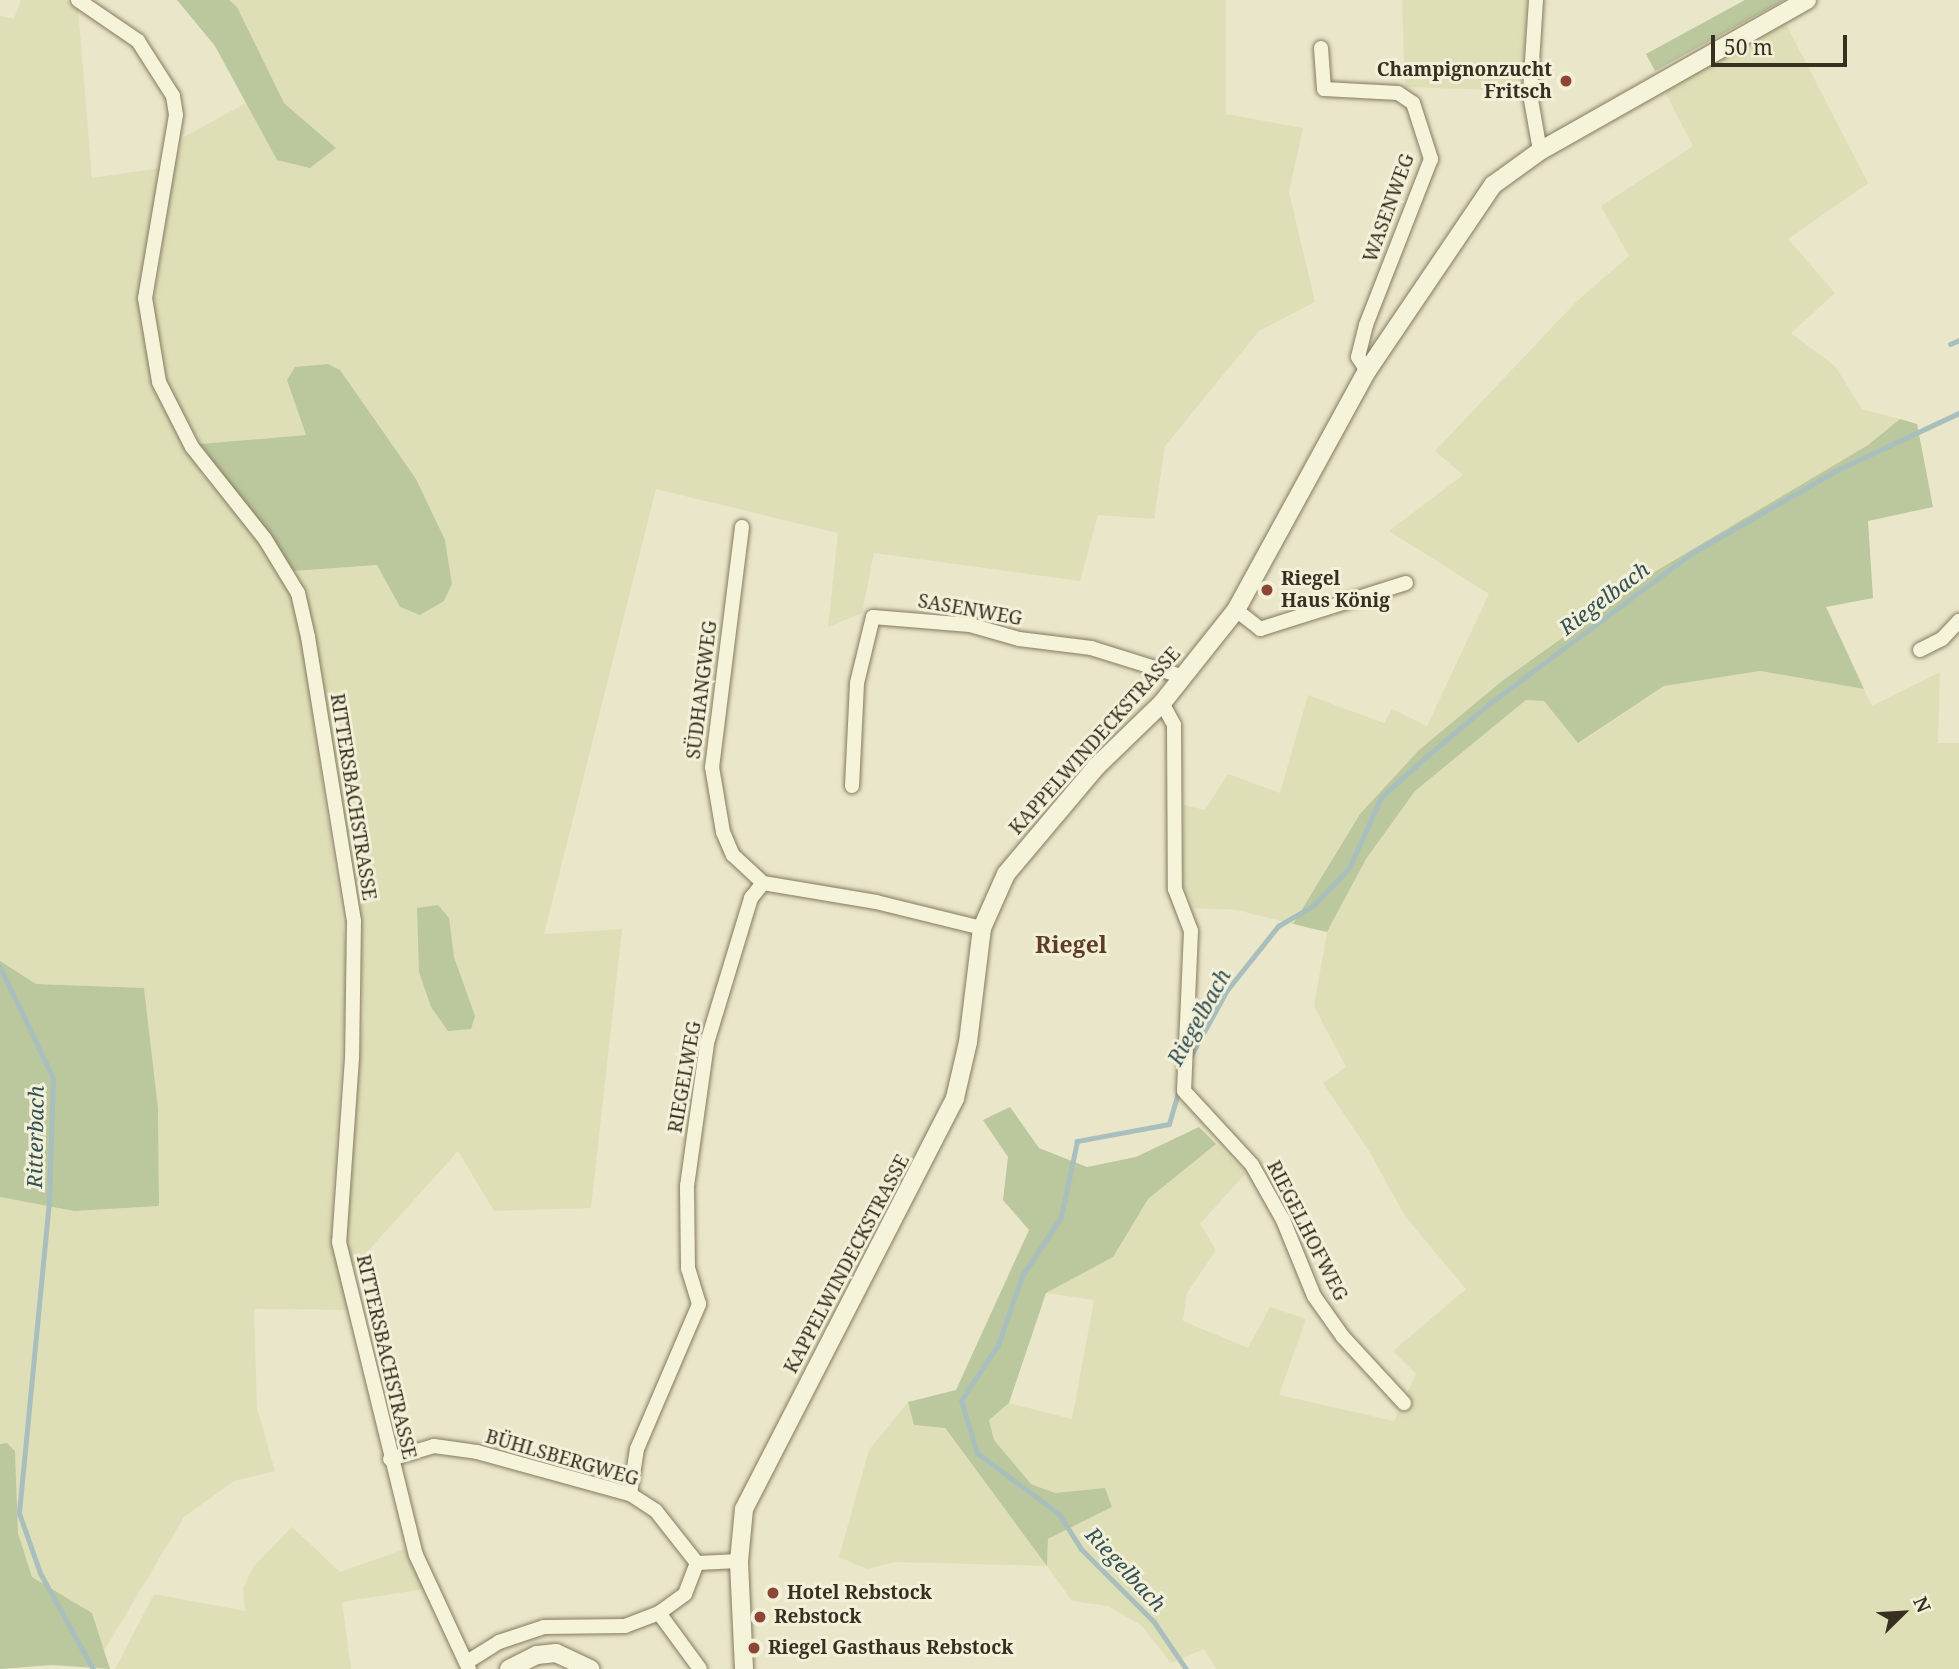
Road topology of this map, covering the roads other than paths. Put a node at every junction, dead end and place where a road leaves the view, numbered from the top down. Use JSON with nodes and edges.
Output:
{"nodes":[{"id":1,"x":78,"y":0,"type":"edge"},
{"id":2,"x":1536,"y":0,"type":"edge"},
{"id":3,"x":1807,"y":0,"type":"edge"},
{"id":4,"x":1321,"y":48,"type":"dead end"},
{"id":5,"x":1540,"y":151,"type":"junction"},
{"id":6,"x":1367,"y":371,"type":"junction"},
{"id":7,"x":742,"y":527,"type":"dead end"},
{"id":8,"x":1406,"y":583,"type":"dead end"},
{"id":9,"x":1236,"y":610,"type":"junction"},
{"id":10,"x":1959,"y":621,"type":"edge"},
{"id":11,"x":1920,"y":650,"type":"dead end"},
{"id":12,"x":1184,"y":677,"type":"junction"},
{"id":13,"x":1162,"y":703,"type":"junction"},
{"id":14,"x":852,"y":786,"type":"dead end"},
{"id":15,"x":763,"y":883,"type":"junction"},
{"id":16,"x":982,"y":928,"type":"junction"},
{"id":17,"x":1404,"y":1403,"type":"dead end"},
{"id":18,"x":390,"y":1459,"type":"junction"},
{"id":19,"x":630,"y":1494,"type":"junction"},
{"id":20,"x":739,"y":1561,"type":"junction"},
{"id":21,"x":697,"y":1563,"type":"junction"},
{"id":22,"x":659,"y":1613,"type":"junction"},
{"id":23,"x":468,"y":1666,"type":"edge"},
{"id":24,"x":509,"y":1669,"type":"edge"},
{"id":25,"x":590,"y":1669,"type":"edge"},
{"id":26,"x":701,"y":1669,"type":"edge"},
{"id":27,"x":744,"y":1669,"type":"edge"}],
"edges":[{"from":1,"to":18,"type":"street","name":"RITTERSBACHSTRASSE"},
{"from":2,"to":5,"type":"street"},
{"from":3,"to":5,"type":"street","name":"KAPPELWINDECKSTRASSE"},
{"from":4,"to":6,"type":"street","name":"WASENWEG"},
{"from":5,"to":6,"type":"street","name":"KAPPELWINDECKSTRASSE"},
{"from":6,"to":9,"type":"street","name":"KAPPELWINDECKSTRASSE"},
{"from":7,"to":15,"type":"street","name":"SÜDHANGWEG"},
{"from":8,"to":9,"type":"street"},
{"from":9,"to":12,"type":"street","name":"KAPPELWINDECKSTRASSE"},
{"from":10,"to":11,"type":"street"},
{"from":12,"to":13,"type":"street","name":"KAPPELWINDECKSTRASSE"},
{"from":12,"to":14,"type":"street","name":"SASENWEG"},
{"from":13,"to":16,"type":"street","name":"KAPPELWINDECKSTRASSE"},
{"from":13,"to":17,"type":"street","name":"RIEGELHOFWEG"},
{"from":15,"to":16,"type":"street"},
{"from":15,"to":19,"type":"street","name":"RIEGELWEG"},
{"from":16,"to":20,"type":"street","name":"KAPPELWINDECKSTRASSE"},
{"from":18,"to":19,"type":"street","name":"BÜHLSBERGWEG"},
{"from":18,"to":23,"type":"street","name":"RITTERSBACHSTRASSE"},
{"from":19,"to":21,"type":"street","name":"BÜHLSBERGWEG"},
{"from":20,"to":21,"type":"street"},
{"from":20,"to":27,"type":"street","name":"KAPPELWINDECKSTRASSE"},
{"from":21,"to":22,"type":"street"},
{"from":22,"to":23,"type":"street"},
{"from":22,"to":26,"type":"street"},
{"from":24,"to":25,"type":"street"}]}
